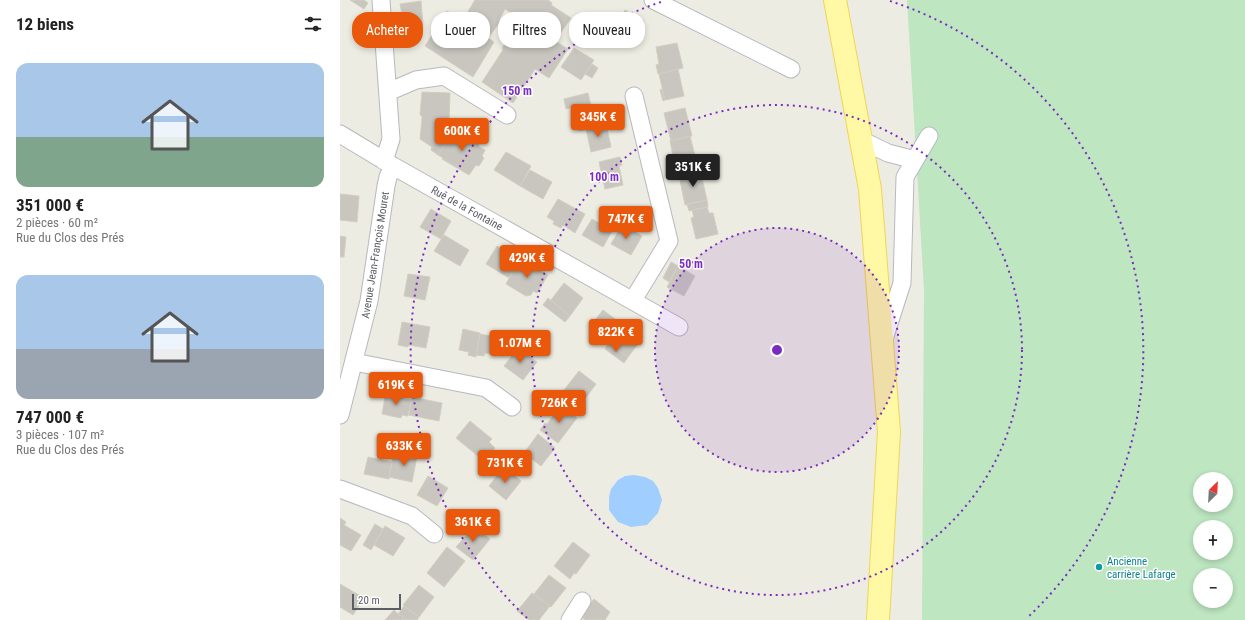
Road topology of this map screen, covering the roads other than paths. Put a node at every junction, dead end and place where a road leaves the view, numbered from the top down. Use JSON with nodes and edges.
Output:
{"nodes":[{"id":1,"x":381,"y":0,"type":"edge"},
{"id":2,"x":653,"y":0,"type":"edge"},
{"id":3,"x":835,"y":0,"type":"edge"},
{"id":4,"x":791,"y":69,"type":"dead end"},
{"id":5,"x":388,"y":92,"type":"junction"},
{"id":6,"x":634,"y":96,"type":"dead end"},
{"id":7,"x":506,"y":115,"type":"dead end"},
{"id":8,"x":340,"y":134,"type":"edge"},
{"id":9,"x":929,"y":136,"type":"dead end"},
{"id":10,"x":861,"y":140,"type":"junction"},
{"id":11,"x":915,"y":160,"type":"junction"},
{"id":12,"x":388,"y":164,"type":"junction"},
{"id":13,"x":634,"y":300,"type":"junction"},
{"id":14,"x":679,"y":327,"type":"dead end"},
{"id":15,"x":882,"y":345,"type":"junction"},
{"id":16,"x":354,"y":362,"type":"junction"},
{"id":17,"x":512,"y":407,"type":"dead end"},
{"id":18,"x":340,"y":415,"type":"edge"},
{"id":19,"x":340,"y":489,"type":"edge"},
{"id":20,"x":434,"y":534,"type":"dead end"},
{"id":21,"x":582,"y":601,"type":"dead end"},
{"id":22,"x":570,"y":620,"type":"edge"},
{"id":23,"x":878,"y":620,"type":"edge"}],
"edges":[{"from":1,"to":5,"type":"street","name":"Avenue Jean-François Mouret"},
{"from":2,"to":4,"type":"street"},
{"from":3,"to":10,"type":"main road"},
{"from":5,"to":7,"type":"street"},
{"from":5,"to":12,"type":"street","name":"Avenue Jean-François Mouret"},
{"from":6,"to":13,"type":"street"},
{"from":8,"to":12,"type":"street","name":"Rue de la Fontaine"},
{"from":9,"to":11,"type":"street"},
{"from":10,"to":11,"type":"street"},
{"from":10,"to":15,"type":"main road"},
{"from":11,"to":15,"type":"street"},
{"from":12,"to":13,"type":"street","name":"Rue de la Fontaine"},
{"from":12,"to":16,"type":"street","name":"Avenue Jean-François Mouret"},
{"from":13,"to":14,"type":"street","name":"Rue de la Fontaine"},
{"from":15,"to":23,"type":"main road"},
{"from":16,"to":17,"type":"street"},
{"from":16,"to":18,"type":"street","name":"Avenue Jean-François Mouret"},
{"from":19,"to":20,"type":"street"},
{"from":21,"to":22,"type":"street"}]}
